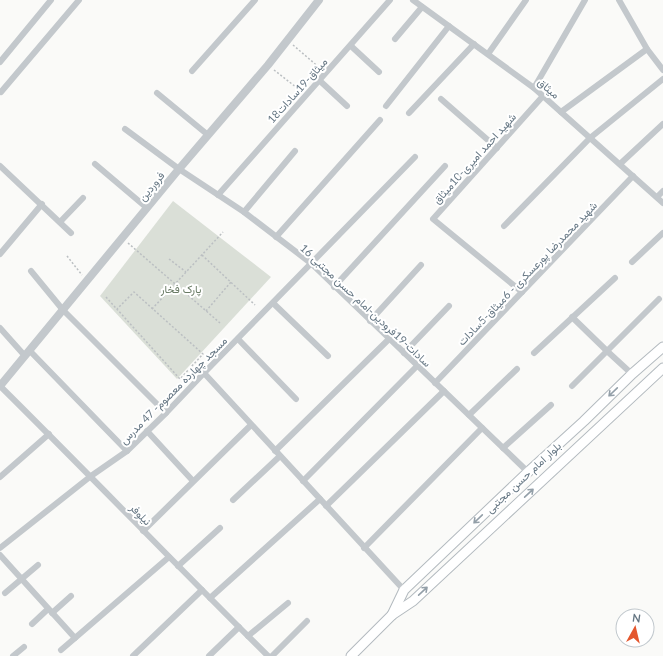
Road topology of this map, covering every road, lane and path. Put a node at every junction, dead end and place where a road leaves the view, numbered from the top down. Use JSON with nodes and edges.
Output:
{"nodes":[{"id":1,"x":51,"y":0,"type":"edge"},
{"id":2,"x":79,"y":0,"type":"edge"},
{"id":3,"x":255,"y":0,"type":"edge"},
{"id":4,"x":319,"y":0,"type":"edge"},
{"id":5,"x":390,"y":0,"type":"edge"},
{"id":6,"x":413,"y":0,"type":"edge"},
{"id":7,"x":526,"y":0,"type":"edge"},
{"id":8,"x":584,"y":0,"type":"edge"},
{"id":9,"x":619,"y":0,"type":"edge"},
{"id":10,"x":422,"y":7,"type":"junction"},
{"id":11,"x":449,"y":26,"type":"junction"},
{"id":12,"x":395,"y":39,"type":"dead end"},
{"id":13,"x":287,"y":40,"type":"junction"},
{"id":14,"x":474,"y":44,"type":"junction"},
{"id":15,"x":350,"y":46,"type":"junction"},
{"id":16,"x":647,"y":49,"type":"junction"},
{"id":17,"x":488,"y":54,"type":"junction"},
{"id":18,"x":0,"y":62,"type":"edge"},
{"id":19,"x":268,"y":65,"type":"junction"},
{"id":20,"x":663,"y":70,"type":"edge"},
{"id":21,"x":192,"y":71,"type":"dead end"},
{"id":22,"x":325,"y":72,"type":"junction"},
{"id":23,"x":380,"y":72,"type":"dead end"},
{"id":24,"x":319,"y":80,"type":"junction"},
{"id":25,"x":663,"y":80,"type":"edge"},
{"id":26,"x":534,"y":88,"type":"junction"},
{"id":27,"x":0,"y":92,"type":"edge"},
{"id":28,"x":157,"y":93,"type":"dead end"},
{"id":29,"x":305,"y":95,"type":"junction"},
{"id":30,"x":543,"y":96,"type":"junction"},
{"id":31,"x":441,"y":99,"type":"dead end"},
{"id":32,"x":347,"y":106,"type":"dead end"},
{"id":33,"x":386,"y":106,"type":"dead end"},
{"id":34,"x":561,"y":112,"type":"junction"},
{"id":35,"x":409,"y":113,"type":"dead end"},
{"id":36,"x":380,"y":120,"type":"dead end"},
{"id":37,"x":663,"y":124,"type":"edge"},
{"id":38,"x":125,"y":129,"type":"dead end"},
{"id":39,"x":208,"y":134,"type":"junction"},
{"id":40,"x":590,"y":138,"type":"junction"},
{"id":41,"x":497,"y":148,"type":"junction"},
{"id":42,"x":295,"y":151,"type":"dead end"},
{"id":43,"x":416,"y":157,"type":"dead end"},
{"id":44,"x":95,"y":164,"type":"dead end"},
{"id":45,"x":620,"y":164,"type":"junction"},
{"id":46,"x":0,"y":166,"type":"edge"},
{"id":47,"x":445,"y":166,"type":"dead end"},
{"id":48,"x":179,"y":169,"type":"junction"},
{"id":49,"x":633,"y":176,"type":"junction"},
{"id":50,"x":663,"y":191,"type":"edge"},
{"id":51,"x":218,"y":194,"type":"junction"},
{"id":52,"x":657,"y":197,"type":"junction"},
{"id":53,"x":83,"y":198,"type":"dead end"},
{"id":54,"x":663,"y":203,"type":"edge"},
{"id":55,"x":42,"y":204,"type":"junction"},
{"id":56,"x":147,"y":208,"type":"junction"},
{"id":57,"x":244,"y":212,"type":"junction"},
{"id":58,"x":60,"y":222,"type":"junction"},
{"id":59,"x":504,"y":226,"type":"dead end"},
{"id":60,"x":223,"y":232,"type":"dead end"},
{"id":61,"x":71,"y":233,"type":"dead end"},
{"id":62,"x":663,"y":233,"type":"edge"},
{"id":63,"x":276,"y":237,"type":"junction"},
{"id":64,"x":122,"y":238,"type":"junction"},
{"id":65,"x":0,"y":254,"type":"edge"},
{"id":66,"x":202,"y":255,"type":"junction"},
{"id":67,"x":68,"y":256,"type":"dead end"},
{"id":68,"x":169,"y":259,"type":"dead end"},
{"id":69,"x":632,"y":262,"type":"dead end"},
{"id":70,"x":312,"y":264,"type":"junction"},
{"id":71,"x":421,"y":265,"type":"dead end"},
{"id":72,"x":31,"y":271,"type":"dead end"},
{"id":73,"x":186,"y":272,"type":"junction"},
{"id":74,"x":615,"y":278,"type":"dead end"},
{"id":75,"x":87,"y":281,"type":"junction"},
{"id":76,"x":231,"y":282,"type":"junction"},
{"id":77,"x":175,"y":284,"type":"junction"},
{"id":78,"x":334,"y":287,"type":"junction"},
{"id":79,"x":522,"y":292,"type":"junction"},
{"id":80,"x":106,"y":297,"type":"dead end"},
{"id":81,"x":659,"y":298,"type":"dead end"},
{"id":82,"x":273,"y":303,"type":"junction"},
{"id":83,"x":255,"y":304,"type":"dead end"},
{"id":84,"x":449,"y":306,"type":"dead end"},
{"id":85,"x":117,"y":309,"type":"junction"},
{"id":86,"x":152,"y":309,"type":"junction"},
{"id":87,"x":63,"y":310,"type":"junction"},
{"id":88,"x":206,"y":311,"type":"junction"},
{"id":89,"x":572,"y":317,"type":"junction"},
{"id":90,"x":370,"y":321,"type":"junction"},
{"id":91,"x":220,"y":323,"type":"dead end"},
{"id":92,"x":0,"y":328,"type":"edge"},
{"id":93,"x":238,"y":339,"type":"junction"},
{"id":94,"x":389,"y":339,"type":"junction"},
{"id":95,"x":663,"y":347,"type":"edge"},
{"id":96,"x":607,"y":352,"type":"junction"},
{"id":97,"x":28,"y":353,"type":"junction"},
{"id":98,"x":404,"y":353,"type":"junction"},
{"id":99,"x":534,"y":353,"type":"dead end"},
{"id":100,"x":328,"y":356,"type":"dead end"},
{"id":101,"x":417,"y":366,"type":"junction"},
{"id":102,"x":663,"y":368,"type":"edge"},
{"id":103,"x":517,"y":369,"type":"dead end"},
{"id":104,"x":204,"y":373,"type":"junction"},
{"id":105,"x":632,"y":374,"type":"junction"},
{"id":106,"x":435,"y":383,"type":"junction"},
{"id":107,"x":0,"y":386,"type":"edge"},
{"id":108,"x":572,"y":386,"type":"dead end"},
{"id":109,"x":444,"y":391,"type":"junction"},
{"id":110,"x":296,"y":398,"type":"dead end"},
{"id":111,"x":552,"y":405,"type":"dead end"},
{"id":112,"x":166,"y":413,"type":"junction"},
{"id":113,"x":469,"y":415,"type":"junction"},
{"id":114,"x":251,"y":425,"type":"junction"},
{"id":115,"x":482,"y":428,"type":"junction"},
{"id":116,"x":147,"y":431,"type":"junction"},
{"id":117,"x":49,"y":434,"type":"junction"},
{"id":118,"x":503,"y":448,"type":"junction"},
{"id":119,"x":127,"y":451,"type":"junction"},
{"id":120,"x":276,"y":451,"type":"junction"},
{"id":121,"x":280,"y":456,"type":"junction"},
{"id":122,"x":528,"y":472,"type":"junction"},
{"id":123,"x":0,"y":476,"type":"edge"},
{"id":124,"x":91,"y":476,"type":"junction"},
{"id":125,"x":193,"y":481,"type":"junction"},
{"id":126,"x":303,"y":481,"type":"junction"},
{"id":127,"x":320,"y":499,"type":"junction"},
{"id":128,"x":233,"y":500,"type":"dead end"},
{"id":129,"x":326,"y":506,"type":"junction"},
{"id":130,"x":220,"y":528,"type":"dead end"},
{"id":131,"x":143,"y":531,"type":"junction"},
{"id":132,"x":0,"y":548,"type":"edge"},
{"id":133,"x":364,"y":548,"type":"junction"},
{"id":134,"x":0,"y":555,"type":"edge"},
{"id":135,"x":169,"y":557,"type":"junction"},
{"id":136,"x":38,"y":565,"type":"dead end"},
{"id":137,"x":178,"y":566,"type":"junction"},
{"id":138,"x":21,"y":578,"type":"junction"},
{"id":139,"x":202,"y":590,"type":"junction"},
{"id":140,"x":404,"y":590,"type":"junction"},
{"id":141,"x":5,"y":592,"type":"dead end"},
{"id":142,"x":71,"y":596,"type":"dead end"},
{"id":143,"x":210,"y":598,"type":"junction"},
{"id":144,"x":288,"y":603,"type":"dead end"},
{"id":145,"x":50,"y":611,"type":"junction"},
{"id":146,"x":392,"y":615,"type":"junction"},
{"id":147,"x":307,"y":621,"type":"dead end"},
{"id":148,"x":32,"y":624,"type":"dead end"},
{"id":149,"x":239,"y":627,"type":"junction"},
{"id":150,"x":248,"y":636,"type":"junction"},
{"id":151,"x":75,"y":638,"type":"junction"},
{"id":152,"x":24,"y":647,"type":"dead end"},
{"id":153,"x":61,"y":650,"type":"dead end"},
{"id":154,"x":264,"y":655,"type":"edge"},
{"id":155,"x":14,"y":656,"type":"edge"},
{"id":156,"x":133,"y":656,"type":"edge"},
{"id":157,"x":209,"y":656,"type":"edge"},
{"id":158,"x":272,"y":656,"type":"edge"},
{"id":159,"x":351,"y":656,"type":"edge"}],
"edges":[{"from":1,"to":18,"type":"street"},
{"from":2,"to":27,"type":"street"},
{"from":3,"to":21,"type":"street"},
{"from":4,"to":13,"type":"street","name":"فروردین"},
{"from":5,"to":15,"type":"street","name":"18میثاق-19سادات"},
{"from":6,"to":10,"type":"street","name":"میثاق"},
{"from":7,"to":17,"type":"street"},
{"from":8,"to":26,"type":"street"},
{"from":9,"to":16,"type":"street"},
{"from":10,"to":11,"type":"street","name":"میثاق"},
{"from":10,"to":12,"type":"street"},
{"from":11,"to":14,"type":"street","name":"میثاق"},
{"from":11,"to":33,"type":"street"},
{"from":13,"to":19,"type":"street","name":"فروردین"},
{"from":13,"to":22,"type":"path"},
{"from":14,"to":17,"type":"street","name":"میثاق"},
{"from":14,"to":35,"type":"street"},
{"from":15,"to":22,"type":"street","name":"18میثاق-19سادات"},
{"from":15,"to":23,"type":"street"},
{"from":16,"to":20,"type":"street"},
{"from":16,"to":34,"type":"street"},
{"from":17,"to":26,"type":"street","name":"میثاق"},
{"from":19,"to":29,"type":"path"},
{"from":19,"to":39,"type":"street","name":"فروردین"},
{"from":22,"to":24,"type":"street","name":"18میثاق-19سادات"},
{"from":24,"to":29,"type":"street","name":"18میثاق-19سادات"},
{"from":24,"to":32,"type":"street"},
{"from":25,"to":40,"type":"street"},
{"from":26,"to":30,"type":"street","name":"میثاق"},
{"from":28,"to":39,"type":"street"},
{"from":29,"to":51,"type":"street","name":"18میثاق-19سادات"},
{"from":30,"to":34,"type":"street","name":"میثاق"},
{"from":30,"to":41,"type":"street","name":"شهید احمد امیری-10میثاق"},
{"from":31,"to":41,"type":"street"},
{"from":34,"to":40,"type":"street","name":"میثاق"},
{"from":36,"to":63,"type":"street"},
{"from":37,"to":45,"type":"street"},
{"from":38,"to":48,"type":"street","name":"سادات-19فرودین-امام حسن مجتبی 16"},
{"from":39,"to":48,"type":"street","name":"فروردین"},
{"from":40,"to":45,"type":"street","name":"میثاق"},
{"from":40,"to":59,"type":"street"},
{"from":41,"to":79,"type":"street","name":"شهید احمد امیری-10میثاق"},
{"from":42,"to":57,"type":"street"},
{"from":43,"to":70,"type":"street","name":"مسجد چهارده معصوم- 47 مدرس"},
{"from":44,"to":56,"type":"street"},
{"from":45,"to":49,"type":"street","name":"میثاق"},
{"from":46,"to":55,"type":"street"},
{"from":47,"to":78,"type":"street"},
{"from":48,"to":51,"type":"street","name":"سادات-19فرودین-امام حسن مجتبی 16"},
{"from":48,"to":56,"type":"street","name":"فروردین"},
{"from":49,"to":52,"type":"street","name":"میثاق"},
{"from":49,"to":79,"type":"street","name":"شهید محمدرضا پورعسکری - 6میثاق-5سادات"},
{"from":50,"to":52,"type":"street"},
{"from":51,"to":57,"type":"street","name":"سادات-19فرودین-امام حسن مجتبی 16"},
{"from":52,"to":54,"type":"street","name":"میثاق"},
{"from":53,"to":58,"type":"street"},
{"from":55,"to":58,"type":"street"},
{"from":55,"to":65,"type":"street"},
{"from":56,"to":64,"type":"street","name":"فروردین"},
{"from":57,"to":63,"type":"street","name":"سادات-19فرودین-امام حسن مجتبی 16"},
{"from":58,"to":61,"type":"street"},
{"from":60,"to":66,"type":"path"},
{"from":62,"to":69,"type":"street"},
{"from":63,"to":70,"type":"street","name":"سادات-19فرودین-امام حسن مجتبی 16"},
{"from":64,"to":75,"type":"street","name":"فروردین"},
{"from":64,"to":77,"type":"path"},
{"from":66,"to":73,"type":"path"},
{"from":66,"to":76,"type":"path"},
{"from":67,"to":75,"type":"path"},
{"from":68,"to":73,"type":"path"},
{"from":70,"to":78,"type":"street","name":"سادات-19فرودین-امام حسن مجتبی 16"},
{"from":70,"to":82,"type":"street","name":"مسجد چهارده معصوم- 47 مدرس"},
{"from":71,"to":90,"type":"street"},
{"from":72,"to":87,"type":"street"},
{"from":73,"to":77,"type":"path"},
{"from":74,"to":89,"type":"street"},
{"from":75,"to":87,"type":"street","name":"فروردین"},
{"from":76,"to":83,"type":"path"},
{"from":76,"to":88,"type":"path"},
{"from":77,"to":86,"type":"path"},
{"from":77,"to":88,"type":"path"},
{"from":78,"to":90,"type":"street","name":"سادات-19فرودین-امام حسن مجتبی 16"},
{"from":79,"to":106,"type":"street","name":"شهید محمدرضا پورعسکری - 6میثاق-5سادات"},
{"from":80,"to":85,"type":"path"},
{"from":81,"to":96,"type":"street"},
{"from":82,"to":93,"type":"street","name":"مسجد چهارده معصوم- 47 مدرس"},
{"from":82,"to":100,"type":"street"},
{"from":84,"to":98,"type":"street"},
{"from":85,"to":86,"type":"path"},
{"from":85,"to":86,"type":"path"},
{"from":87,"to":97,"type":"street","name":"فروردین"},
{"from":87,"to":112,"type":"street"},
{"from":88,"to":91,"type":"path"},
{"from":89,"to":96,"type":"street"},
{"from":89,"to":99,"type":"street"},
{"from":90,"to":94,"type":"street","name":"سادات-19فرودین-امام حسن مجتبی 16"},
{"from":92,"to":97,"type":"street"},
{"from":93,"to":104,"type":"street","name":"مسجد چهارده معصوم- 47 مدرس"},
{"from":93,"to":110,"type":"street"},
{"from":94,"to":98,"type":"street","name":"سادات-19فرودین-امام حسن مجتبی 16"},
{"from":94,"to":120,"type":"street"},
{"from":95,"to":105,"type":"main road","name":"بلوار امام حسن مجتبی"},
{"from":96,"to":105,"type":"street"},
{"from":96,"to":108,"type":"street"},
{"from":97,"to":107,"type":"street","name":"فروردین"},
{"from":97,"to":119,"type":"street"},
{"from":98,"to":101,"type":"street","name":"سادات-19فرودین-امام حسن مجتبی 16"},
{"from":101,"to":106,"type":"street","name":"سادات-19فرودین-امام حسن مجتبی 16"},
{"from":101,"to":126,"type":"street"},
{"from":146,"to":102,"type":"main road","name":"بلوار امام حسن مجتبی","one_way":true},
{"from":103,"to":113,"type":"street"},
{"from":104,"to":112,"type":"street","name":"مسجد چهارده معصوم- 47 مدرس"},
{"from":104,"to":114,"type":"street"},
{"from":105,"to":122,"type":"main road","name":"بلوار امام حسن مجتبی","one_way":true},
{"from":106,"to":109,"type":"street","name":"سادات-19فرودین-امام حسن مجتبی 16"},
{"from":107,"to":117,"type":"street","name":"نیلوفر"},
{"from":109,"to":113,"type":"street","name":"سادات-19فرودین-امام حسن مجتبی 16"},
{"from":109,"to":129,"type":"street"},
{"from":111,"to":118,"type":"street"},
{"from":112,"to":116,"type":"street","name":"مسجد چهارده معصوم- 47 مدرس"},
{"from":113,"to":115,"type":"street","name":"سادات-19فرودین-امام حسن مجتبی 16"},
{"from":114,"to":120,"type":"street"},
{"from":114,"to":125,"type":"street"},
{"from":115,"to":118,"type":"street","name":"سادات-19فرودین-امام حسن مجتبی 16"},
{"from":115,"to":133,"type":"street"},
{"from":116,"to":119,"type":"street","name":"مسجد چهارده معصوم- 47 مدرس"},
{"from":116,"to":125,"type":"street"},
{"from":117,"to":123,"type":"street"},
{"from":117,"to":124,"type":"street","name":"نیلوفر"},
{"from":118,"to":122,"type":"street","name":"سادات-19فرودین-امام حسن مجتبی 16"},
{"from":119,"to":124,"type":"street","name":"مسجد چهارده معصوم- 47 مدرس"},
{"from":120,"to":121,"type":"street"},
{"from":121,"to":126,"type":"street"},
{"from":121,"to":128,"type":"street"},
{"from":122,"to":140,"type":"main road","name":"بلوار امام حسن مجتبی","one_way":true},
{"from":124,"to":131,"type":"street","name":"نیلوفر"},
{"from":124,"to":132,"type":"street","name":"مسجد چهارده معصوم- 47 مدرس"},
{"from":125,"to":131,"type":"street"},
{"from":126,"to":127,"type":"street"},
{"from":127,"to":129,"type":"street"},
{"from":127,"to":143,"type":"street"},
{"from":129,"to":133,"type":"street"},
{"from":130,"to":137,"type":"street"},
{"from":131,"to":135,"type":"street","name":"نیلوفر"},
{"from":133,"to":140,"type":"street"},
{"from":134,"to":138,"type":"street"},
{"from":135,"to":137,"type":"street","name":"نیلوفر"},
{"from":135,"to":151,"type":"street"},
{"from":136,"to":138,"type":"street"},
{"from":137,"to":139,"type":"street","name":"نیلوفر"},
{"from":138,"to":141,"type":"street"},
{"from":138,"to":145,"type":"street"},
{"from":139,"to":143,"type":"street","name":"نیلوفر"},
{"from":139,"to":156,"type":"street"},
{"from":140,"to":146,"type":"main road","name":"بلوار امام حسن مجتبی"},
{"from":142,"to":145,"type":"street"},
{"from":143,"to":149,"type":"street","name":"نیلوفر"},
{"from":144,"to":150,"type":"street"},
{"from":145,"to":148,"type":"street"},
{"from":145,"to":151,"type":"street"},
{"from":146,"to":159,"type":"main road","name":"بلوار امام حسن مجتبی"},
{"from":147,"to":158,"type":"street"},
{"from":149,"to":150,"type":"street","name":"نیلوفر"},
{"from":149,"to":157,"type":"street"},
{"from":150,"to":154,"type":"street","name":"نیلوفر"},
{"from":151,"to":153,"type":"street"},
{"from":152,"to":155,"type":"street"}]}
